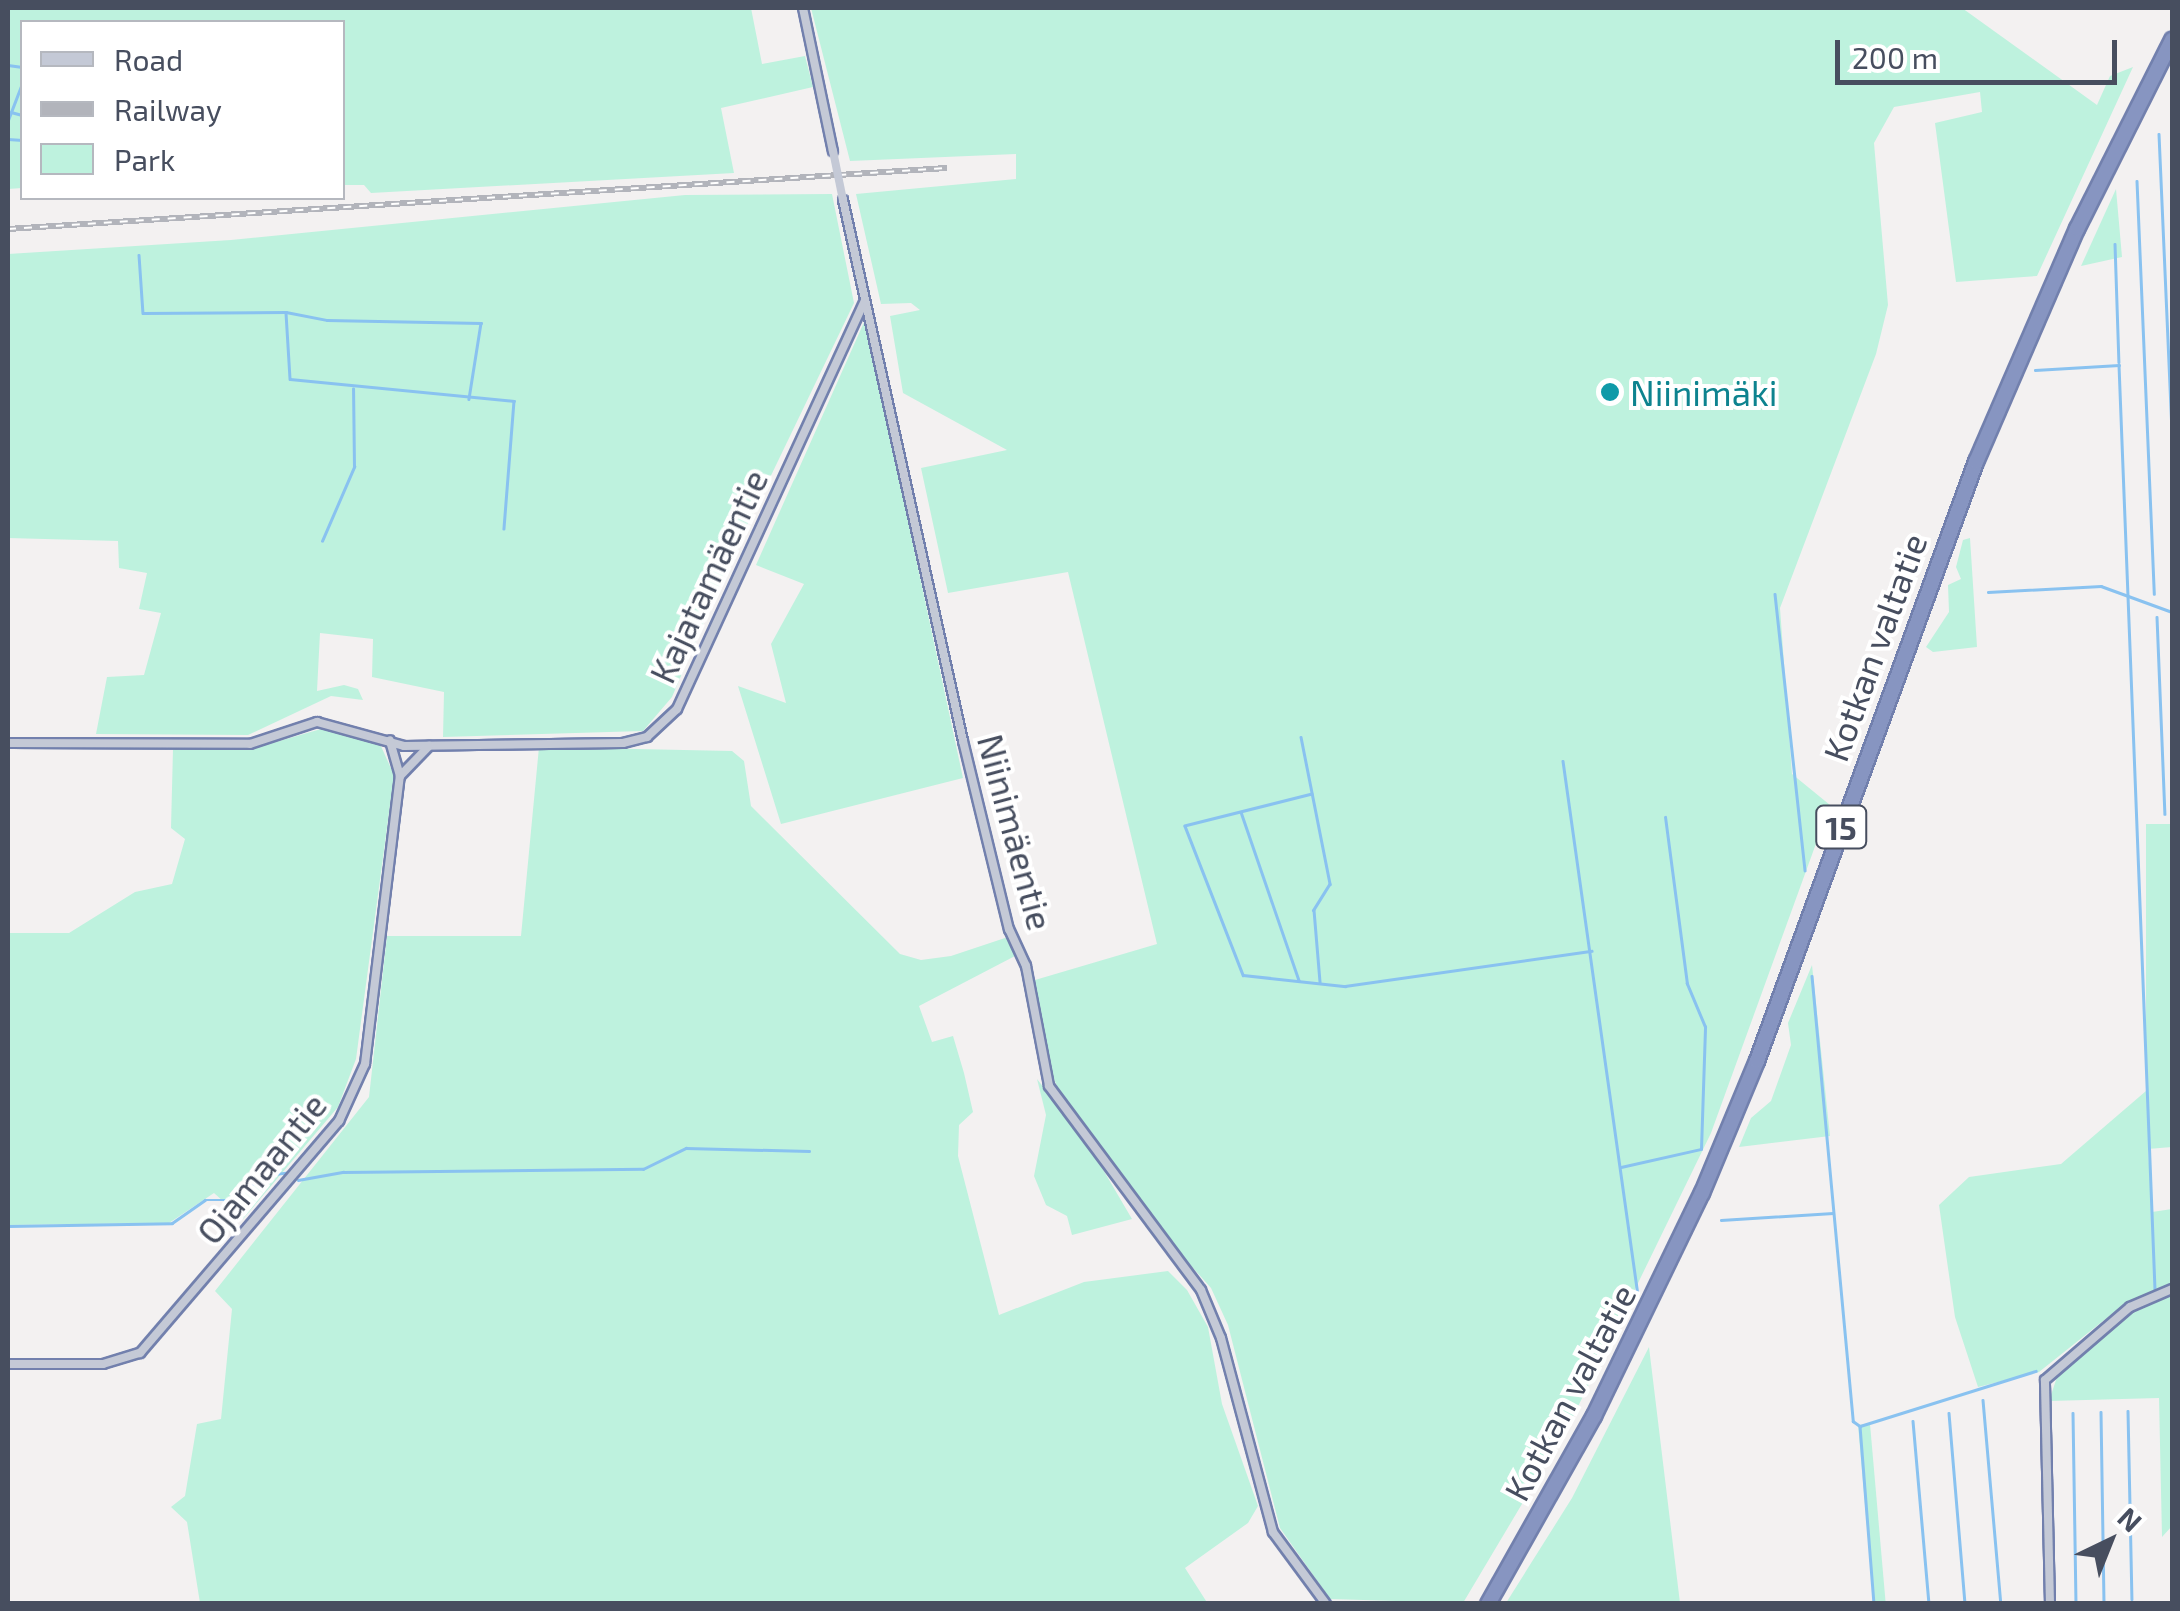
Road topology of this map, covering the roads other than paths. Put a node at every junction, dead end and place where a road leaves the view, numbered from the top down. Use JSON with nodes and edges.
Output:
{"nodes":[{"id":1,"x":802,"y":8,"type":"edge"},
{"id":2,"x":2172,"y":40,"type":"edge"},
{"id":3,"x":864,"y":302,"type":"junction"},
{"id":4,"x":390,"y":740,"type":"junction"},
{"id":5,"x":8,"y":743,"type":"edge"},
{"id":6,"x":432,"y":743,"type":"junction"},
{"id":7,"x":400,"y":776,"type":"junction"},
{"id":8,"x":2172,"y":1289,"type":"edge"},
{"id":9,"x":8,"y":1364,"type":"edge"},
{"id":10,"x":1326,"y":1604,"type":"edge"},
{"id":11,"x":1488,"y":1604,"type":"edge"},
{"id":12,"x":2050,"y":1604,"type":"edge"}],
"edges":[{"from":1,"to":3,"type":"street","name":"Niinimäentie","bridge":true},
{"from":2,"to":11,"type":"highway","name":"Kotkan valtatie","number":"15"},
{"from":3,"to":6,"type":"street","name":"Kajatamäentie"},
{"from":3,"to":10,"type":"street","name":"Niinimäentie"},
{"from":4,"to":5,"type":"street","name":"Kajatamäentie"},
{"from":4,"to":6,"type":"street","name":"Kajatamäentie"},
{"from":4,"to":7,"type":"street","name":"Ojamaantie"},
{"from":6,"to":7,"type":"street"},
{"from":7,"to":9,"type":"street","name":"Ojamaantie"},
{"from":8,"to":12,"type":"street"}]}
